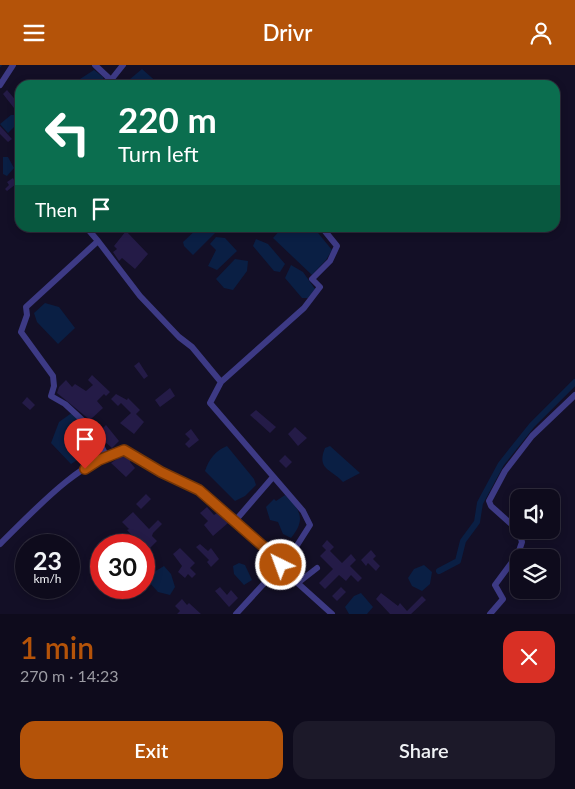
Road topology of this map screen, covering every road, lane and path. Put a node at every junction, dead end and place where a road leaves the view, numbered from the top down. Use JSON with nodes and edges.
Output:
{"nodes":[{"id":1,"x":95,"y":65,"type":"edge"},
{"id":2,"x":123,"y":65,"type":"edge"},
{"id":3,"x":14,"y":66,"type":"edge"},
{"id":4,"x":108,"y":80,"type":"edge"},
{"id":5,"x":112,"y":80,"type":"edge"},
{"id":6,"x":0,"y":85,"type":"edge"},
{"id":7,"x":90,"y":232,"type":"edge"},
{"id":8,"x":326,"y":232,"type":"edge"},
{"id":9,"x":98,"y":241,"type":"junction"},
{"id":10,"x":221,"y":382,"type":"junction"},
{"id":11,"x":575,"y":395,"type":"edge"},
{"id":12,"x":107,"y":457,"type":"junction"},
{"id":13,"x":273,"y":477,"type":"junction"},
{"id":14,"x":235,"y":521,"type":"junction"},
{"id":15,"x":0,"y":544,"type":"edge"},
{"id":16,"x":282,"y":567,"type":"junction"},
{"id":17,"x":318,"y":568,"type":"dead end"},
{"id":18,"x":299,"y":582,"type":"junction"},
{"id":19,"x":236,"y":614,"type":"edge"},
{"id":20,"x":332,"y":614,"type":"edge"},
{"id":21,"x":490,"y":614,"type":"edge"}],
"edges":[{"from":1,"to":4,"type":"street"},
{"from":2,"to":5,"type":"street"},
{"from":3,"to":6,"type":"street"},
{"from":7,"to":9,"type":"street"},
{"from":8,"to":10,"type":"street"},
{"from":9,"to":10,"type":"street"},
{"from":9,"to":12,"type":"street"},
{"from":10,"to":13,"type":"street"},
{"from":11,"to":21,"type":"street"},
{"from":12,"to":14,"type":"street"},
{"from":12,"to":15,"type":"street"},
{"from":13,"to":14,"type":"street"},
{"from":13,"to":16,"type":"street"},
{"from":14,"to":16,"type":"street"},
{"from":16,"to":18,"type":"street"},
{"from":16,"to":19,"type":"street"},
{"from":17,"to":18,"type":"street"},
{"from":18,"to":20,"type":"street"}]}
